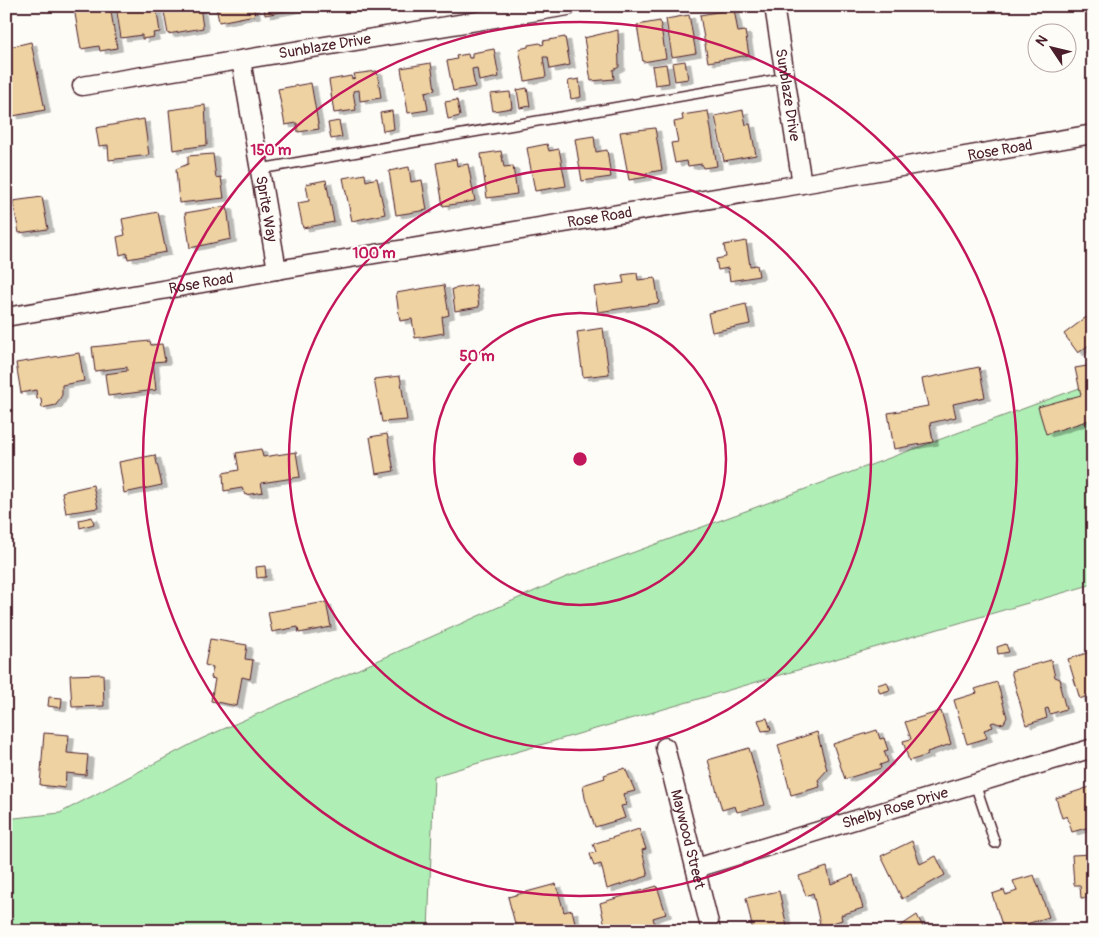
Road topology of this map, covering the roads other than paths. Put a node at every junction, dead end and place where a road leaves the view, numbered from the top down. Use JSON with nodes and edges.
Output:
{"nodes":[{"id":1,"x":568,"y":6,"type":"edge"},
{"id":2,"x":774,"y":6,"type":"edge"},
{"id":3,"x":241,"y":60,"type":"junction"},
{"id":4,"x":786,"y":78,"type":"junction"},
{"id":5,"x":82,"y":86,"type":"dead end"},
{"id":6,"x":1093,"y":134,"type":"edge"},
{"id":7,"x":260,"y":169,"type":"junction"},
{"id":8,"x":802,"y":184,"type":"junction"},
{"id":9,"x":277,"y":270,"type":"junction"},
{"id":10,"x":6,"y":317,"type":"edge"},
{"id":11,"x":665,"y":747,"type":"dead end"},
{"id":12,"x":1093,"y":748,"type":"edge"},
{"id":13,"x":975,"y":784,"type":"junction"},
{"id":14,"x":995,"y":843,"type":"dead end"},
{"id":15,"x":696,"y":868,"type":"junction"},
{"id":16,"x":711,"y":931,"type":"edge"}],
"edges":[{"from":1,"to":3,"type":"street","name":"Sunblaze Drive"},
{"from":2,"to":4,"type":"street","name":"Sunblaze Drive"},
{"from":3,"to":5,"type":"street","name":"Sunblaze Drive"},
{"from":3,"to":7,"type":"street","name":"Sprite Way"},
{"from":4,"to":7,"type":"lane"},
{"from":4,"to":8,"type":"street","name":"Sunblaze Drive"},
{"from":6,"to":8,"type":"street","name":"Rose Road"},
{"from":7,"to":9,"type":"street","name":"Sprite Way"},
{"from":8,"to":9,"type":"street","name":"Rose Road"},
{"from":9,"to":10,"type":"street","name":"Rose Road"},
{"from":11,"to":15,"type":"street","name":"Maywood Street"},
{"from":12,"to":13,"type":"street","name":"Shelby Rose Drive"},
{"from":13,"to":14,"type":"lane"},
{"from":13,"to":15,"type":"street","name":"Shelby Rose Drive"},
{"from":15,"to":16,"type":"street","name":"Maywood Street"}]}
